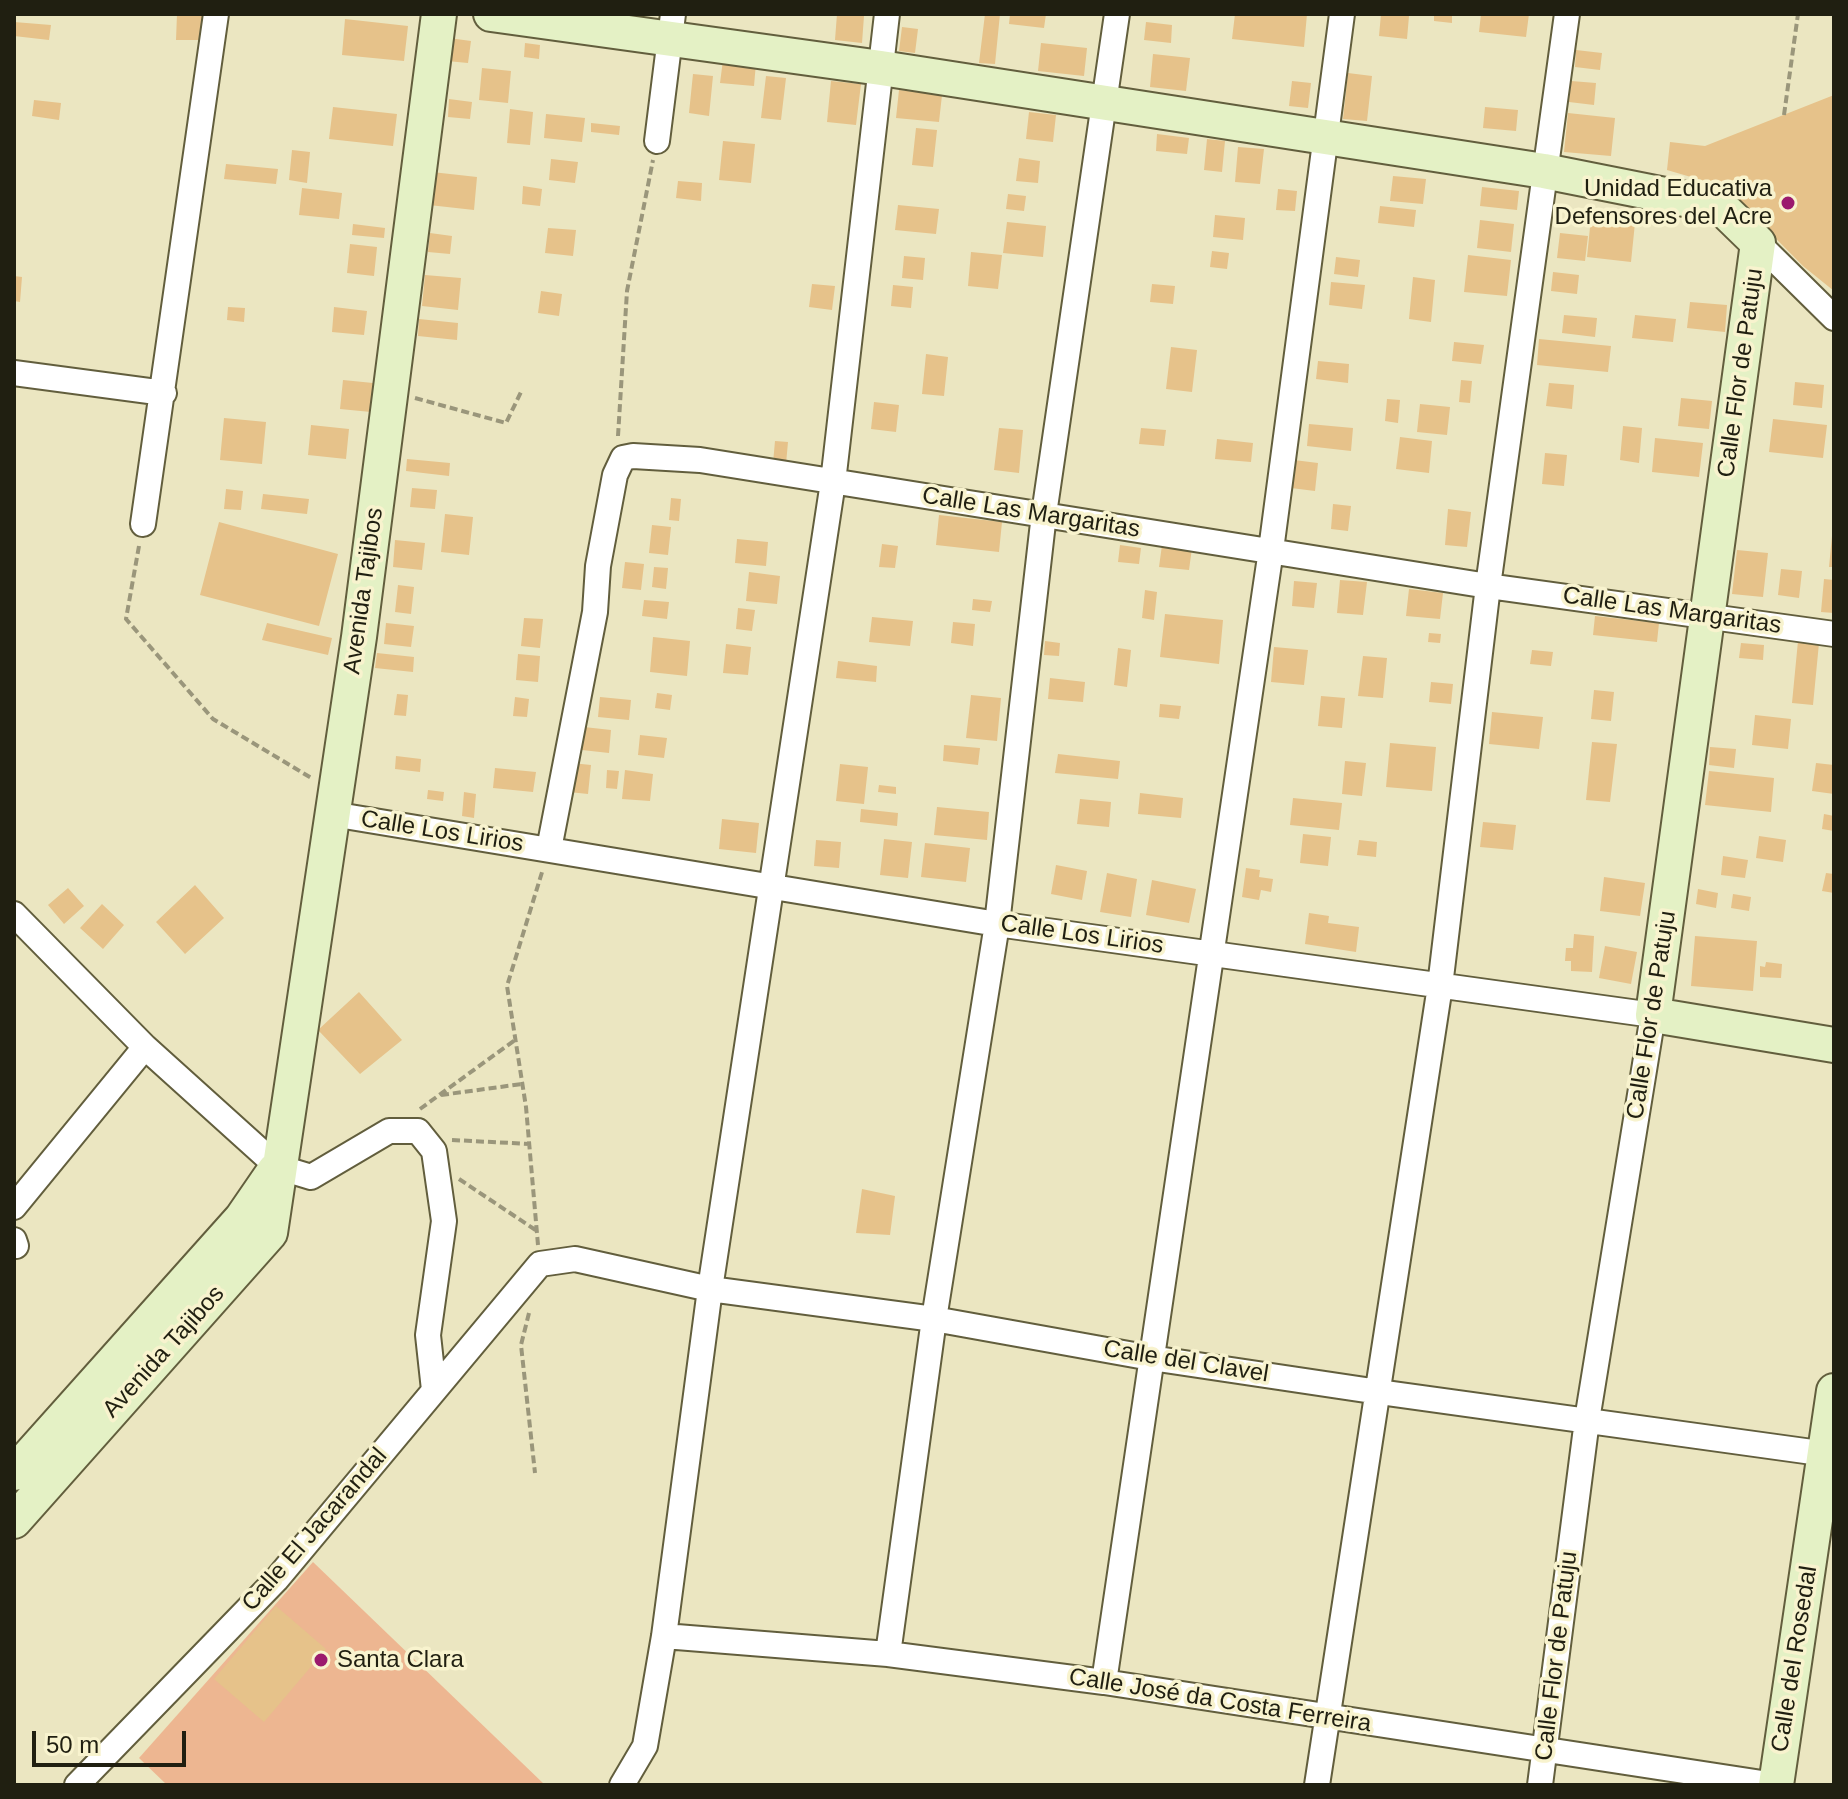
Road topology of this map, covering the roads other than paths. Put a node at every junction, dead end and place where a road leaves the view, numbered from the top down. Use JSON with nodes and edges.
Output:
{"nodes":[{"id":1,"x":216,"y":14,"type":"edge"},
{"id":2,"x":439,"y":14,"type":"edge"},
{"id":3,"x":491,"y":14,"type":"edge"},
{"id":4,"x":887,"y":14,"type":"edge"},
{"id":5,"x":1117,"y":14,"type":"edge"},
{"id":6,"x":1342,"y":14,"type":"edge"},
{"id":7,"x":1567,"y":14,"type":"edge"},
{"id":8,"x":672,"y":26,"type":"edge"},
{"id":9,"x":881,"y":68,"type":"junction"},
{"id":10,"x":1104,"y":104,"type":"junction"},
{"id":11,"x":1325,"y":138,"type":"junction"},
{"id":12,"x":657,"y":141,"type":"road end"},
{"id":13,"x":1544,"y":171,"type":"junction"},
{"id":14,"x":1758,"y":243,"type":"junction"},
{"id":15,"x":1834,"y":318,"type":"edge"},
{"id":16,"x":14,"y":373,"type":"edge"},
{"id":17,"x":164,"y":393,"type":"junction"},
{"id":18,"x":833,"y":482,"type":"junction"},
{"id":19,"x":1044,"y":514,"type":"junction"},
{"id":20,"x":143,"y":524,"type":"road end"},
{"id":21,"x":1271,"y":550,"type":"junction"},
{"id":22,"x":1488,"y":586,"type":"junction"},
{"id":23,"x":1709,"y":614,"type":"junction"},
{"id":24,"x":1834,"y":634,"type":"edge"},
{"id":25,"x":332,"y":814,"type":"junction"},
{"id":26,"x":549,"y":849,"type":"junction"},
{"id":27,"x":771,"y":886,"type":"junction"},
{"id":28,"x":14,"y":914,"type":"edge"},
{"id":29,"x":997,"y":924,"type":"junction"},
{"id":30,"x":1211,"y":954,"type":"junction"},
{"id":31,"x":1440,"y":986,"type":"junction"},
{"id":32,"x":1653,"y":1015,"type":"junction"},
{"id":33,"x":1834,"y":1045,"type":"edge"},
{"id":34,"x":145,"y":1047,"type":"junction"},
{"id":35,"x":278,"y":1167,"type":"junction"},
{"id":36,"x":14,"y":1207,"type":"edge"},
{"id":37,"x":540,"y":1264,"type":"joint"},
{"id":38,"x":710,"y":1289,"type":"junction"},
{"id":39,"x":934,"y":1319,"type":"junction"},
{"id":40,"x":1151,"y":1358,"type":"junction"},
{"id":41,"x":434,"y":1390,"type":"junction"},
{"id":42,"x":1834,"y":1391,"type":"edge"},
{"id":43,"x":1379,"y":1392,"type":"junction"},
{"id":44,"x":1587,"y":1420,"type":"junction"},
{"id":45,"x":1830,"y":1454,"type":"edge"},
{"id":46,"x":14,"y":1473,"type":"edge"},
{"id":47,"x":14,"y":1521,"type":"edge"},
{"id":48,"x":664,"y":1636,"type":"junction"},
{"id":49,"x":888,"y":1654,"type":"junction"},
{"id":50,"x":1104,"y":1682,"type":"junction"},
{"id":51,"x":1325,"y":1719,"type":"junction"},
{"id":52,"x":1545,"y":1747,"type":"junction"},
{"id":53,"x":77,"y":1785,"type":"edge"},
{"id":54,"x":622,"y":1785,"type":"edge"},
{"id":55,"x":1317,"y":1785,"type":"edge"},
{"id":56,"x":1540,"y":1785,"type":"edge"},
{"id":57,"x":1775,"y":1785,"type":"edge"}],
"edges":[{"from":1,"to":17,"type":"street"},
{"from":2,"to":25,"type":"street","name":"Avenida Tajibos"},
{"from":3,"to":8,"type":"street"},
{"from":4,"to":9,"type":"street"},
{"from":5,"to":10,"type":"street"},
{"from":6,"to":11,"type":"street"},
{"from":7,"to":13,"type":"street"},
{"from":8,"to":9,"type":"street"},
{"from":8,"to":12,"type":"street"},
{"from":9,"to":10,"type":"street"},
{"from":9,"to":18,"type":"street"},
{"from":10,"to":11,"type":"street"},
{"from":10,"to":19,"type":"street"},
{"from":11,"to":13,"type":"street"},
{"from":11,"to":21,"type":"street"},
{"from":13,"to":14,"type":"street"},
{"from":13,"to":22,"type":"street"},
{"from":14,"to":15,"type":"street"},
{"from":14,"to":23,"type":"street","name":"Calle Flor de Patuju"},
{"from":16,"to":17,"type":"street"},
{"from":17,"to":20,"type":"street"},
{"from":18,"to":19,"type":"street","name":"Calle Las Margaritas"},
{"from":18,"to":26,"type":"street","name":"Calle Las Margaritas"},
{"from":18,"to":27,"type":"street"},
{"from":19,"to":21,"type":"street","name":"Calle Las Margaritas"},
{"from":19,"to":29,"type":"street"},
{"from":21,"to":22,"type":"street","name":"Calle Las Margaritas"},
{"from":21,"to":30,"type":"street"},
{"from":22,"to":23,"type":"street","name":"Calle Las Margaritas"},
{"from":22,"to":31,"type":"street"},
{"from":23,"to":24,"type":"street","name":"Calle Las Margaritas"},
{"from":23,"to":32,"type":"street","name":"Calle Flor de Patuju"},
{"from":25,"to":26,"type":"street","name":"Calle Los Lirios"},
{"from":25,"to":35,"type":"street","name":"Avenida Tajibos"},
{"from":26,"to":27,"type":"street","name":"Calle Los Lirios"},
{"from":27,"to":29,"type":"street","name":"Calle Los Lirios"},
{"from":27,"to":38,"type":"street"},
{"from":28,"to":34,"type":"street"},
{"from":29,"to":30,"type":"street","name":"Calle Los Lirios"},
{"from":29,"to":39,"type":"street"},
{"from":30,"to":31,"type":"street","name":"Calle Los Lirios"},
{"from":30,"to":40,"type":"street"},
{"from":31,"to":32,"type":"street","name":"Calle Los Lirios"},
{"from":31,"to":43,"type":"street"},
{"from":32,"to":33,"type":"street","name":"Calle Los Lirios"},
{"from":32,"to":44,"type":"street","name":"Calle Flor de Patuju"},
{"from":34,"to":35,"type":"street"},
{"from":34,"to":36,"type":"street"},
{"from":35,"to":41,"type":"street"},
{"from":35,"to":46,"type":"street","name":"Avenida Tajibos"},
{"from":35,"to":47,"type":"street","name":"Avenida Tajibos"},
{"from":37,"to":38,"type":"street","name":"Calle del Clavel"},
{"from":37,"to":41,"type":"street","name":"Calle El Jacarandal"},
{"from":38,"to":39,"type":"street","name":"Calle del Clavel"},
{"from":38,"to":48,"type":"street"},
{"from":39,"to":40,"type":"street","name":"Calle del Clavel"},
{"from":39,"to":49,"type":"street"},
{"from":40,"to":43,"type":"street","name":"Calle del Clavel"},
{"from":40,"to":50,"type":"street"},
{"from":41,"to":53,"type":"street","name":"Calle El Jacarandal"},
{"from":42,"to":45,"type":"street","name":"Calle del Rosedal"},
{"from":43,"to":44,"type":"street","name":"Calle del Clavel"},
{"from":43,"to":51,"type":"street"},
{"from":44,"to":45,"type":"street","name":"Calle del Clavel"},
{"from":44,"to":52,"type":"street","name":"Calle Flor de Patuju"},
{"from":45,"to":57,"type":"street","name":"Calle del Rosedal"},
{"from":48,"to":49,"type":"street","name":"Calle José da Costa Ferreira"},
{"from":48,"to":54,"type":"street"},
{"from":49,"to":50,"type":"street","name":"Calle José da Costa Ferreira"},
{"from":50,"to":51,"type":"street","name":"Calle José da Costa Ferreira"},
{"from":51,"to":52,"type":"street","name":"Calle José da Costa Ferreira"},
{"from":51,"to":55,"type":"street"},
{"from":52,"to":56,"type":"street","name":"Calle Flor de Patuju"},
{"from":52,"to":57,"type":"street","name":"Calle José da Costa Ferreira"}]}
